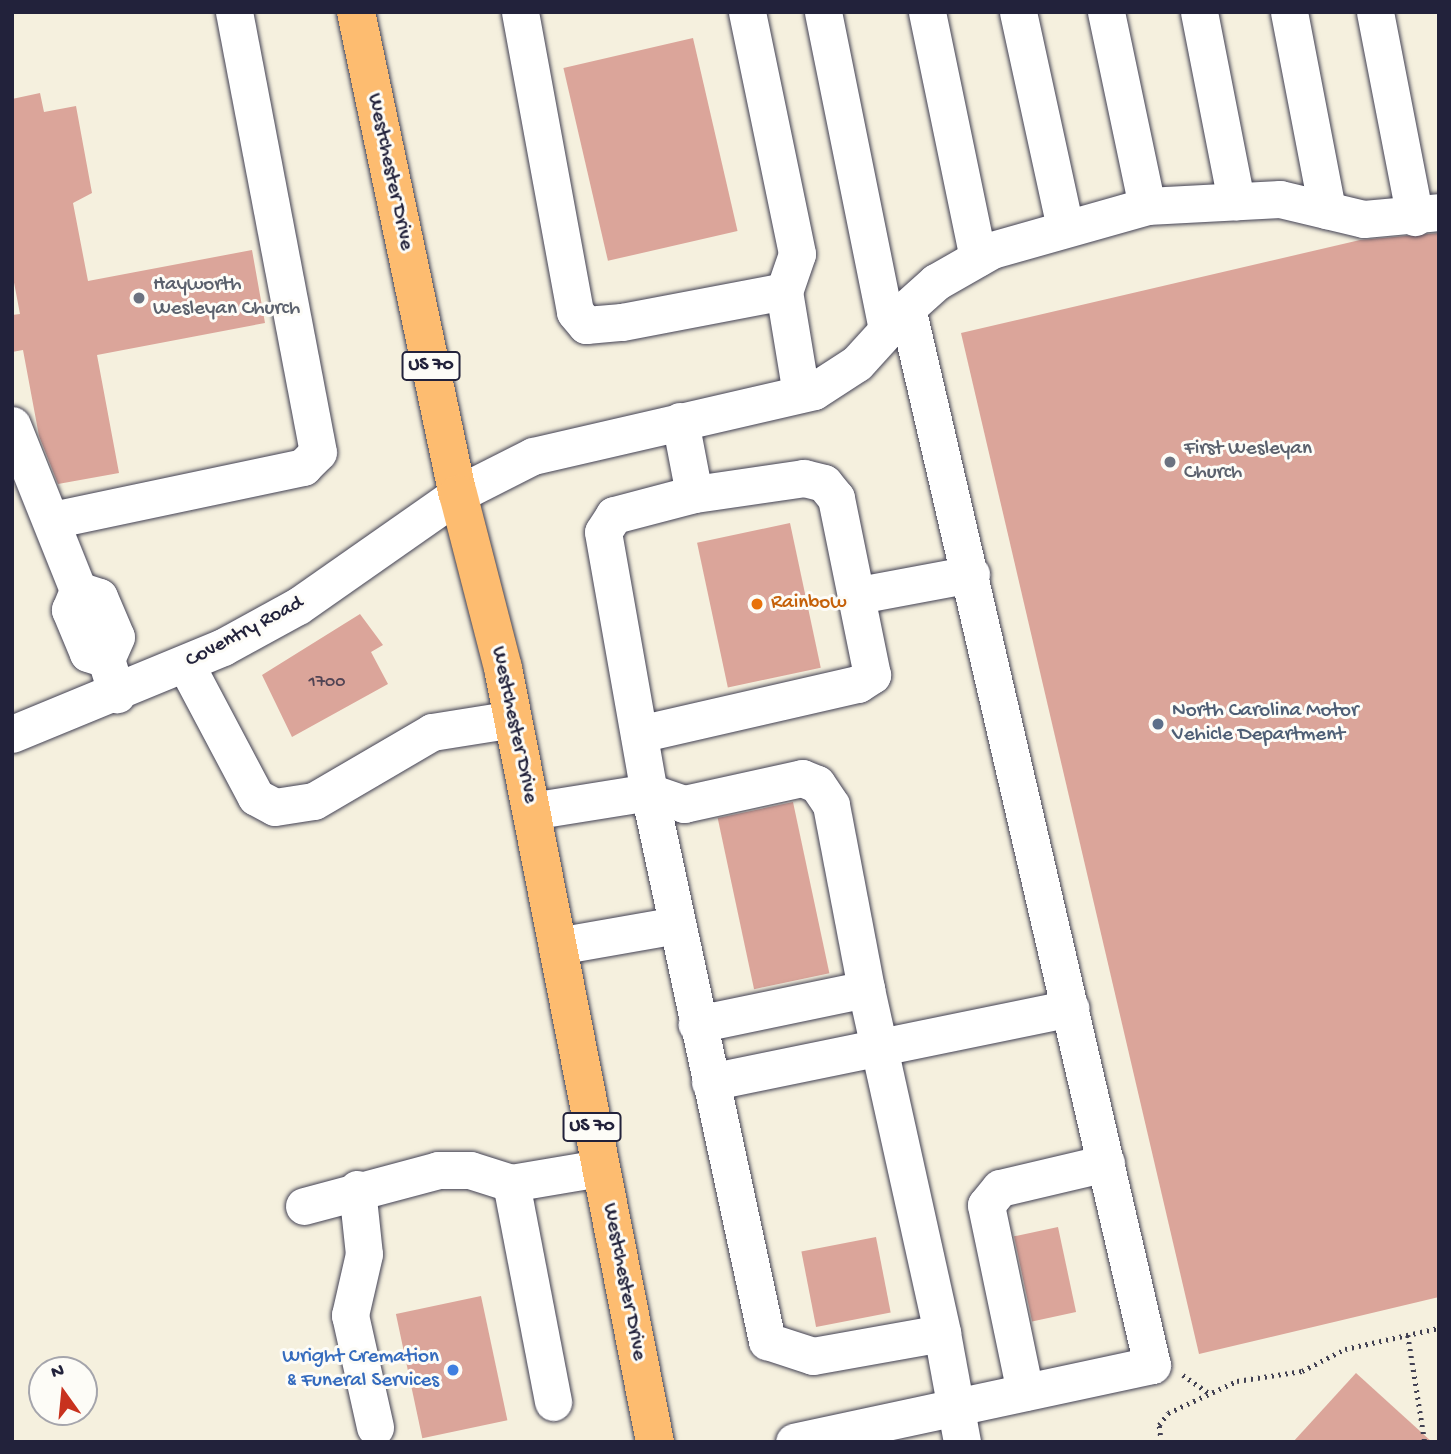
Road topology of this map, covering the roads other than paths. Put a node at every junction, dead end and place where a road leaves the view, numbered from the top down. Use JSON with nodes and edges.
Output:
{"nodes":[{"id":1,"x":234,"y":12,"type":"edge"},
{"id":2,"x":356,"y":12,"type":"edge"},
{"id":3,"x":520,"y":12,"type":"edge"},
{"id":4,"x":747,"y":12,"type":"edge"},
{"id":5,"x":823,"y":12,"type":"edge"},
{"id":6,"x":927,"y":12,"type":"edge"},
{"id":7,"x":1018,"y":12,"type":"edge"},
{"id":8,"x":1107,"y":12,"type":"edge"},
{"id":9,"x":1199,"y":12,"type":"edge"},
{"id":10,"x":1289,"y":12,"type":"edge"},
{"id":11,"x":1375,"y":12,"type":"edge"},
{"id":12,"x":1236,"y":201,"type":"junction"},
{"id":13,"x":1147,"y":206,"type":"junction"},
{"id":14,"x":1327,"y":210,"type":"junction"},
{"id":15,"x":1427,"y":215,"type":"edge"},
{"id":16,"x":1065,"y":228,"type":"junction"},
{"id":17,"x":978,"y":258,"type":"junction"},
{"id":18,"x":785,"y":292,"type":"junction"},
{"id":19,"x":897,"y":319,"type":"junction"},
{"id":20,"x":801,"y":394,"type":"junction"},
{"id":21,"x":680,"y":421,"type":"junction"},
{"id":22,"x":12,"y":425,"type":"edge"},
{"id":23,"x":458,"y":494,"type":"junction"},
{"id":24,"x":694,"y":494,"type":"junction"},
{"id":25,"x":52,"y":520,"type":"junction"},
{"id":26,"x":971,"y":574,"type":"junction"},
{"id":27,"x":859,"y":595,"type":"junction"},
{"id":28,"x":186,"y":665,"type":"junction"},
{"id":29,"x":117,"y":694,"type":"junction"},
{"id":30,"x":513,"y":719,"type":"junction"},
{"id":31,"x":12,"y":734,"type":"edge"},
{"id":32,"x":639,"y":734,"type":"junction"},
{"id":33,"x":649,"y":792,"type":"junction"},
{"id":34,"x":531,"y":811,"type":"junction"},
{"id":35,"x":677,"y":925,"type":"junction"},
{"id":36,"x":557,"y":946,"type":"junction"},
{"id":37,"x":866,"y":989,"type":"junction"},
{"id":38,"x":1070,"y":1008,"type":"junction"},
{"id":39,"x":697,"y":1024,"type":"junction"},
{"id":40,"x":878,"y":1045,"type":"junction"},
{"id":41,"x":710,"y":1082,"type":"junction"},
{"id":42,"x":1106,"y":1163,"type":"junction"},
{"id":43,"x":600,"y":1168,"type":"junction"},
{"id":44,"x":511,"y":1184,"type":"junction"},
{"id":45,"x":357,"y":1189,"type":"junction"},
{"id":46,"x":304,"y":1206,"type":"dead end"},
{"id":47,"x":942,"y":1333,"type":"junction"},
{"id":48,"x":1025,"y":1392,"type":"junction"},
{"id":49,"x":553,"y":1402,"type":"dead end"},
{"id":50,"x":955,"y":1407,"type":"junction"},
{"id":51,"x":375,"y":1427,"type":"dead end"},
{"id":52,"x":654,"y":1442,"type":"edge"},
{"id":53,"x":794,"y":1442,"type":"edge"},
{"id":54,"x":962,"y":1442,"type":"edge"}],
"edges":[{"from":1,"to":25,"type":"street"},
{"from":2,"to":23,"type":"main road","name":"Westchester Drive","number":"US 70"},
{"from":3,"to":18,"type":"street"},
{"from":4,"to":18,"type":"street"},
{"from":5,"to":19,"type":"street"},
{"from":6,"to":17,"type":"street"},
{"from":7,"to":16,"type":"street"},
{"from":8,"to":13,"type":"street"},
{"from":9,"to":12,"type":"street"},
{"from":10,"to":14,"type":"street"},
{"from":11,"to":15,"type":"street"},
{"from":12,"to":13,"type":"street","name":"Coventry Road"},
{"from":12,"to":14,"type":"street","name":"Coventry Road"},
{"from":13,"to":16,"type":"street","name":"Coventry Road"},
{"from":14,"to":15,"type":"street","name":"Coventry Road"},
{"from":16,"to":17,"type":"street","name":"Coventry Road"},
{"from":17,"to":19,"type":"street","name":"Coventry Road"},
{"from":18,"to":20,"type":"street"},
{"from":19,"to":20,"type":"street","name":"Coventry Road"},
{"from":19,"to":26,"type":"street"},
{"from":20,"to":21,"type":"street","name":"Coventry Road"},
{"from":21,"to":23,"type":"street","name":"Coventry Road"},
{"from":21,"to":24,"type":"street"},
{"from":22,"to":25,"type":"street"},
{"from":23,"to":28,"type":"street","name":"Coventry Road"},
{"from":23,"to":30,"type":"main road","name":"Westchester Drive","number":"US 70"},
{"from":24,"to":27,"type":"street"},
{"from":24,"to":32,"type":"street"},
{"from":25,"to":29,"type":"street"},
{"from":26,"to":27,"type":"street"},
{"from":26,"to":38,"type":"street"},
{"from":27,"to":32,"type":"street"},
{"from":28,"to":29,"type":"street","name":"Coventry Road"},
{"from":28,"to":30,"type":"street"},
{"from":29,"to":31,"type":"street","name":"Coventry Road"},
{"from":30,"to":34,"type":"main road","name":"Westchester Drive","number":"US 70"},
{"from":32,"to":33,"type":"street"},
{"from":33,"to":34,"type":"street"},
{"from":33,"to":35,"type":"street"},
{"from":33,"to":37,"type":"street"},
{"from":34,"to":36,"type":"main road","name":"Westchester Drive","number":"US 70"},
{"from":35,"to":36,"type":"street"},
{"from":35,"to":39,"type":"street"},
{"from":36,"to":43,"type":"main road","name":"Westchester Drive","number":"US 70"},
{"from":37,"to":39,"type":"street"},
{"from":37,"to":40,"type":"street"},
{"from":38,"to":40,"type":"street"},
{"from":38,"to":42,"type":"street"},
{"from":39,"to":41,"type":"street"},
{"from":40,"to":41,"type":"street"},
{"from":40,"to":47,"type":"street"},
{"from":41,"to":47,"type":"street"},
{"from":42,"to":48,"type":"street"},
{"from":42,"to":48,"type":"street"},
{"from":43,"to":44,"type":"street"},
{"from":43,"to":52,"type":"main road","name":"Westchester Drive","number":"US 70"},
{"from":44,"to":45,"type":"street"},
{"from":44,"to":49,"type":"street"},
{"from":45,"to":46,"type":"street"},
{"from":45,"to":51,"type":"street"},
{"from":47,"to":50,"type":"street"},
{"from":48,"to":50,"type":"street"},
{"from":50,"to":53,"type":"street"},
{"from":50,"to":54,"type":"street"}]}
